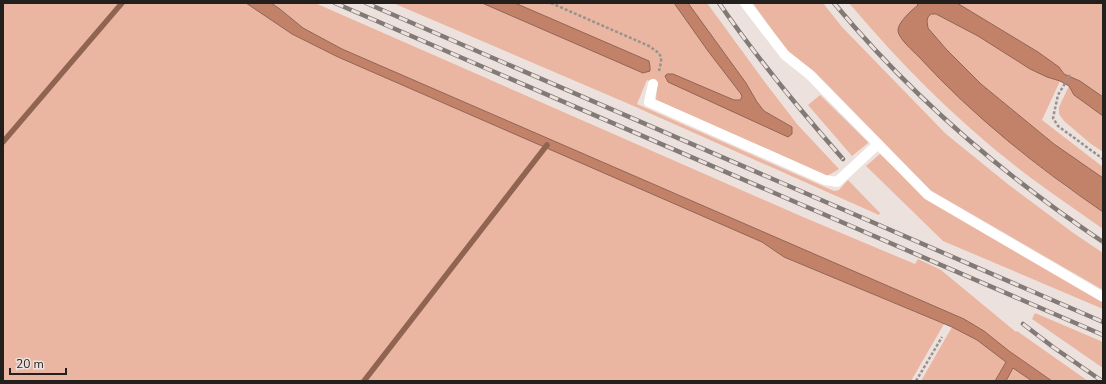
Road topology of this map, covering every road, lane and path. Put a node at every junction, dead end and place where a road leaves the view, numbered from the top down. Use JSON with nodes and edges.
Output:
{"nodes":[{"id":1,"x":551,"y":3,"type":"edge"},
{"id":2,"x":745,"y":3,"type":"edge"},
{"id":3,"x":1070,"y":75,"type":"dead end"},
{"id":4,"x":653,"y":84,"type":"joint"},
{"id":5,"x":878,"y":144,"type":"junction"},
{"id":6,"x":1103,"y":159,"type":"edge"},
{"id":7,"x":1103,"y":297,"type":"edge"},
{"id":8,"x":942,"y":337,"type":"dead end"},
{"id":9,"x":916,"y":381,"type":"edge"}],
"edges":[{"from":1,"to":4,"type":"path"},
{"from":2,"to":5,"type":"lane"},
{"from":3,"to":6,"type":"path"},
{"from":4,"to":5,"type":"lane"},
{"from":5,"to":7,"type":"lane"},
{"from":8,"to":9,"type":"path"}]}
